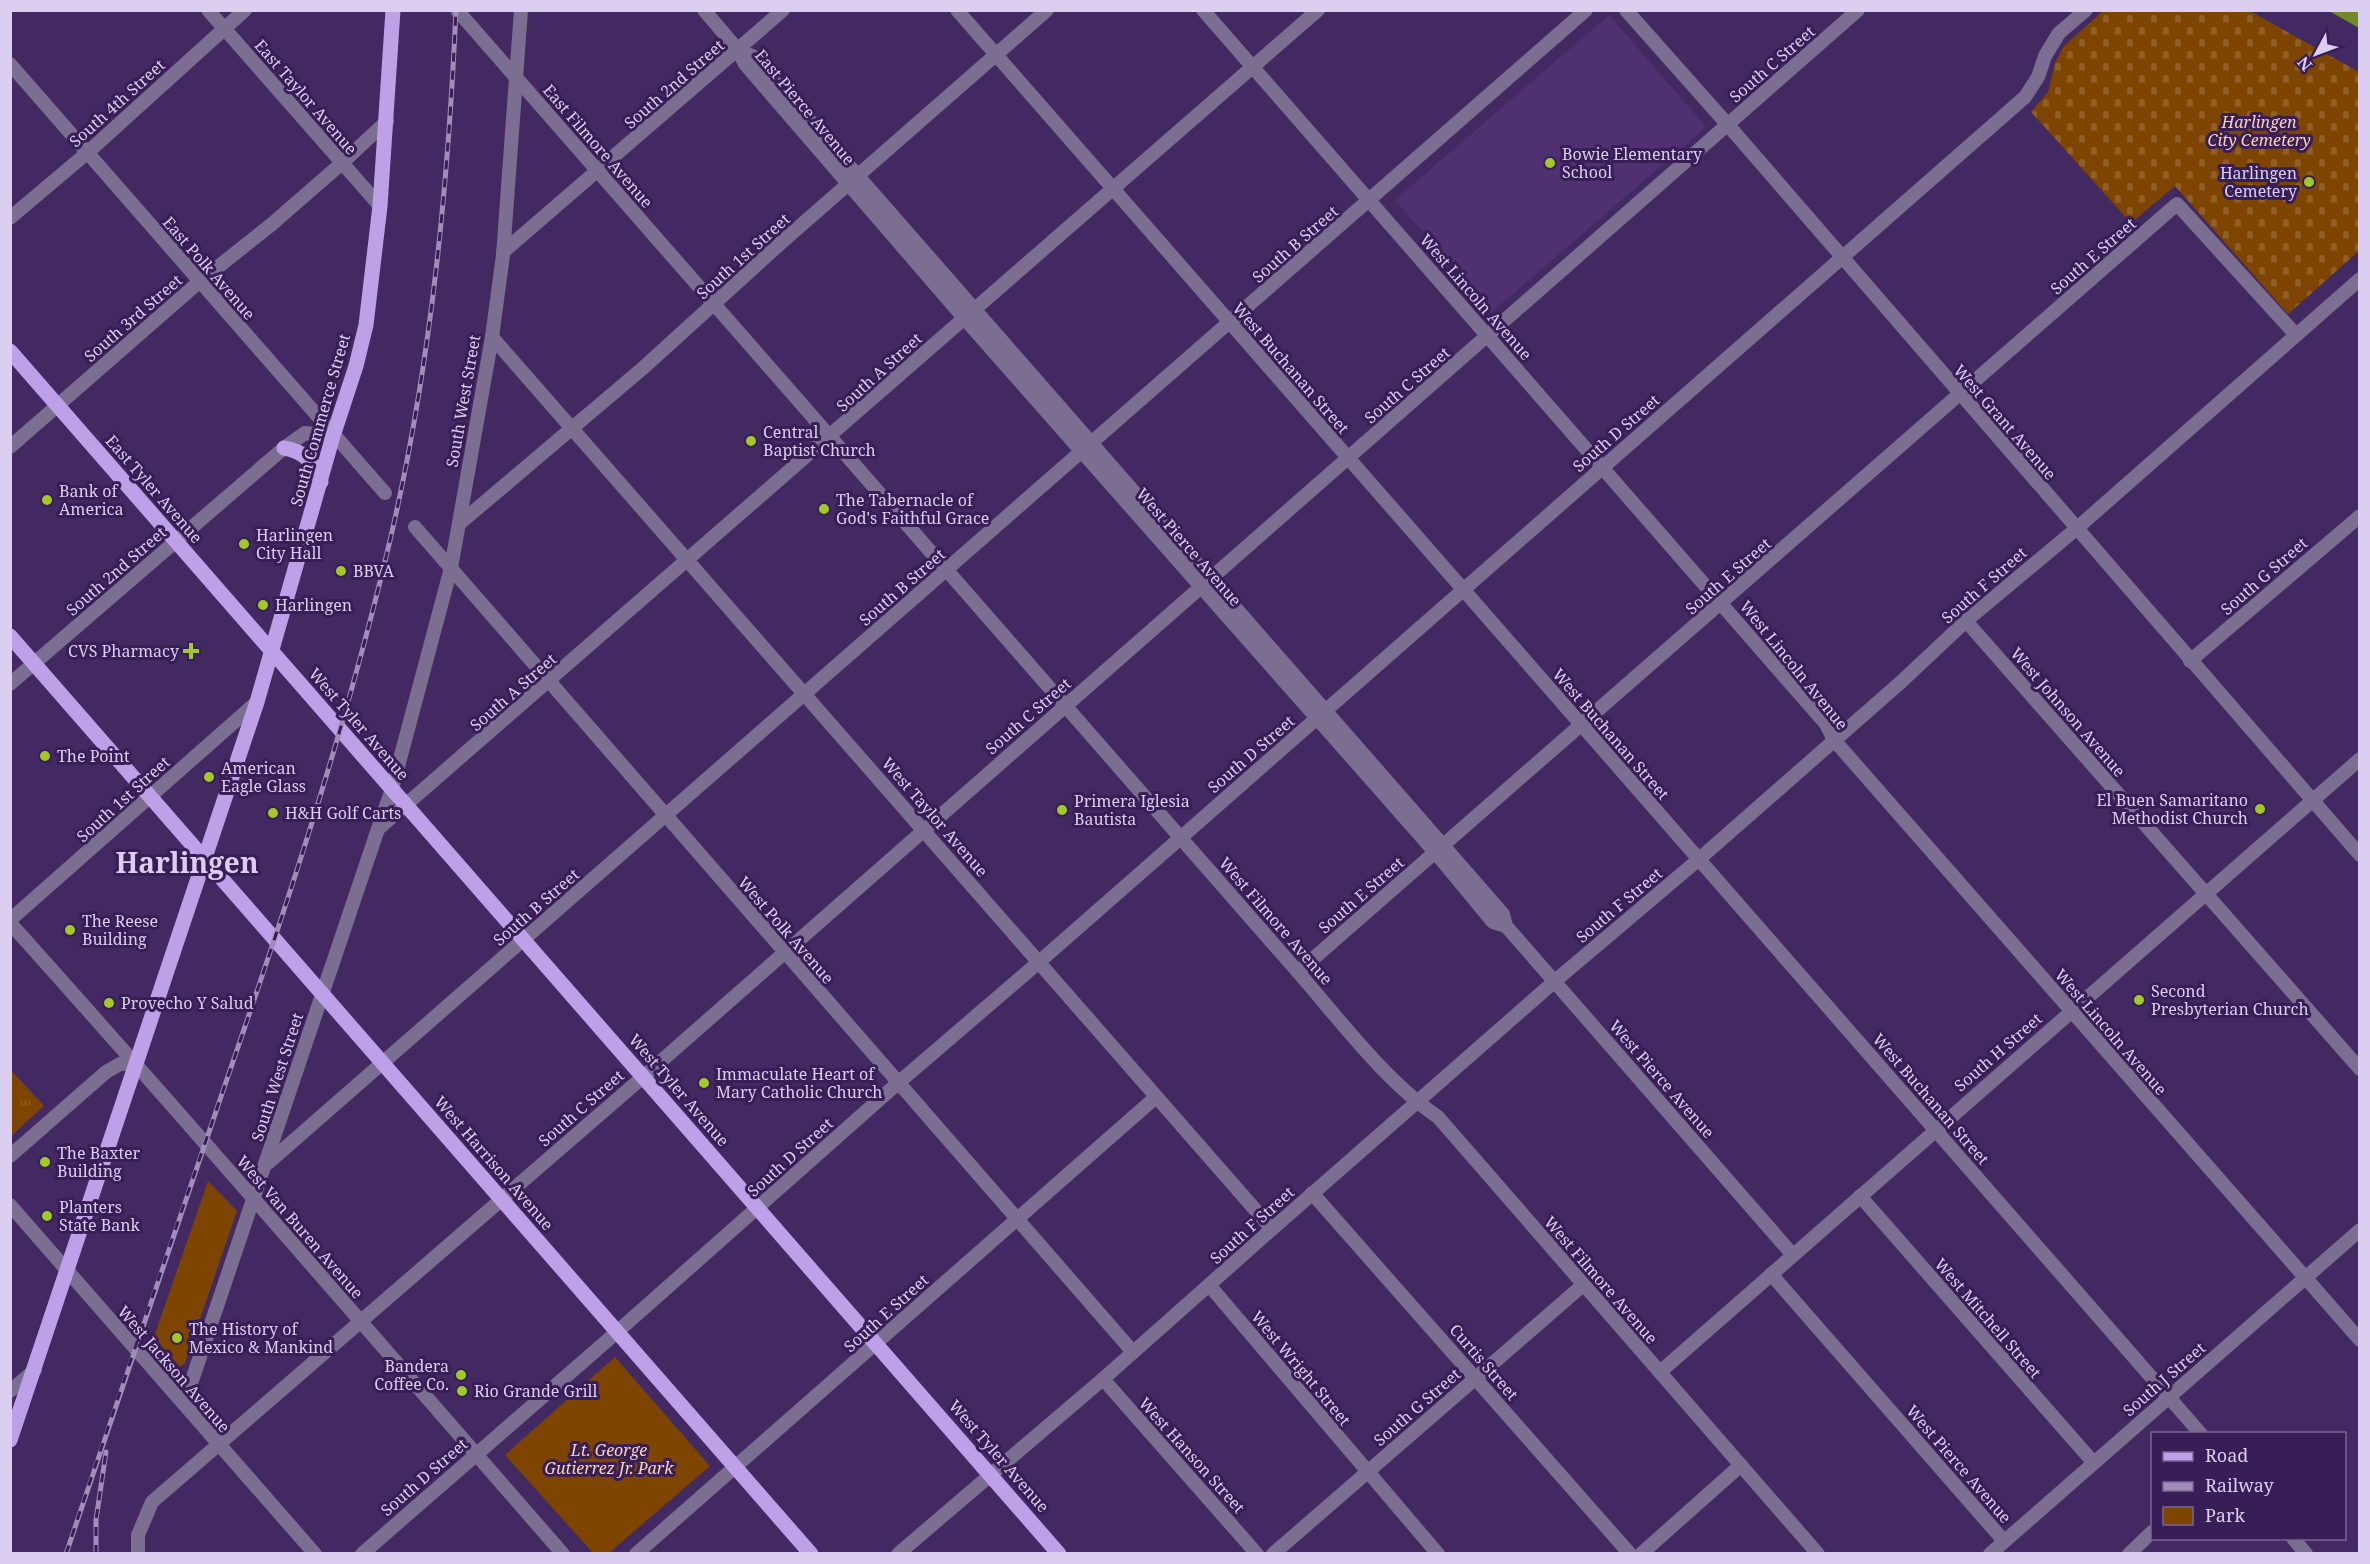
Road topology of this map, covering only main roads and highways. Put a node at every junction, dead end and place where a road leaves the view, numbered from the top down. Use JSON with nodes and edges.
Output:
{"nodes":[{"id":1,"x":393,"y":10,"type":"edge"},
{"id":2,"x":10,"y":351,"type":"edge"},
{"id":3,"x":284,"y":447,"type":"road end"},
{"id":4,"x":321,"y":482,"type":"junction"},
{"id":5,"x":10,"y":636,"type":"edge"},
{"id":6,"x":271,"y":651,"type":"junction"},
{"id":7,"x":204,"y":859,"type":"junction"},
{"id":8,"x":10,"y":1440,"type":"edge"},
{"id":9,"x":811,"y":1554,"type":"edge"},
{"id":10,"x":1059,"y":1554,"type":"edge"}],
"edges":[{"from":1,"to":4,"type":"main road","name":"South Commerce Street"},
{"from":2,"to":6,"type":"main road","name":"East Tyler Avenue"},
{"from":3,"to":4,"type":"main road"},
{"from":4,"to":6,"type":"main road","name":"South Commerce Street"},
{"from":5,"to":7,"type":"main road","name":"West Harrison Avenue"},
{"from":6,"to":7,"type":"main road","name":"South Commerce Street"},
{"from":6,"to":10,"type":"main road","name":"West Tyler Avenue"},
{"from":7,"to":8,"type":"main road","name":"South Commerce Street"},
{"from":7,"to":9,"type":"main road","name":"West Harrison Avenue"}]}
